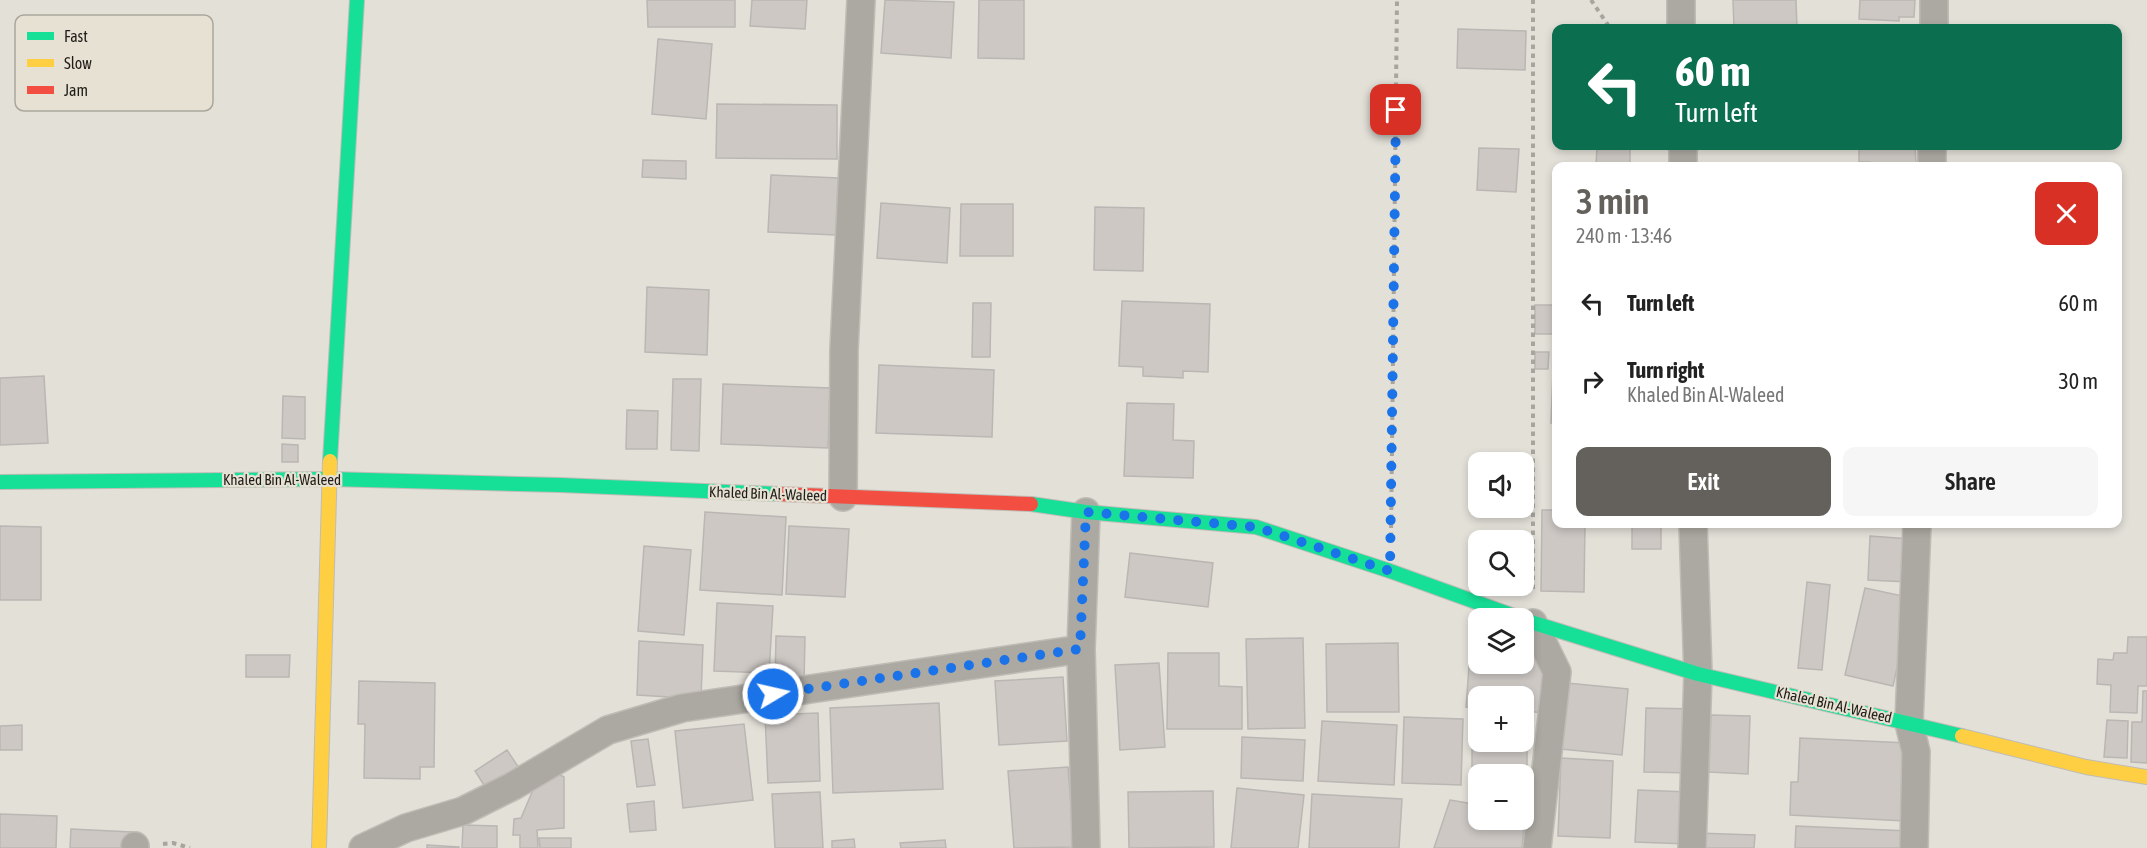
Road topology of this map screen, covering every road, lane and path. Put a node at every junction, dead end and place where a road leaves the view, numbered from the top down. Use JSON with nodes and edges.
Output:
{"nodes":[{"id":1,"x":357,"y":0,"type":"edge"},
{"id":2,"x":861,"y":0,"type":"edge"},
{"id":3,"x":1397,"y":0,"type":"edge"},
{"id":4,"x":1533,"y":0,"type":"edge"},
{"id":5,"x":1591,"y":0,"type":"edge"},
{"id":6,"x":1681,"y":0,"type":"edge"},
{"id":7,"x":1934,"y":0,"type":"edge"},
{"id":8,"x":1607,"y":24,"type":"edge"},
{"id":9,"x":1682,"y":24,"type":"edge"},
{"id":10,"x":1934,"y":24,"type":"edge"},
{"id":11,"x":329,"y":479,"type":"junction"},
{"id":12,"x":0,"y":482,"type":"edge"},
{"id":13,"x":843,"y":497,"type":"junction"},
{"id":14,"x":1086,"y":512,"type":"junction"},
{"id":15,"x":1693,"y":528,"type":"edge"},
{"id":16,"x":1917,"y":528,"type":"edge"},
{"id":17,"x":1390,"y":571,"type":"junction"},
{"id":18,"x":1493,"y":608,"type":"edge"},
{"id":19,"x":1526,"y":608,"type":"edge"},
{"id":20,"x":1534,"y":623,"type":"edge"},
{"id":21,"x":1534,"y":633,"type":"edge"},
{"id":22,"x":1080,"y":649,"type":"junction"},
{"id":23,"x":1698,"y":674,"type":"junction"},
{"id":24,"x":1909,"y":723,"type":"junction"},
{"id":25,"x":2147,"y":777,"type":"edge"},
{"id":26,"x":319,"y":848,"type":"edge"},
{"id":27,"x":363,"y":848,"type":"edge"},
{"id":28,"x":1086,"y":848,"type":"edge"},
{"id":29,"x":1537,"y":848,"type":"edge"},
{"id":30,"x":1692,"y":848,"type":"edge"},
{"id":31,"x":1914,"y":848,"type":"edge"}],
"edges":[{"from":1,"to":11,"type":"street"},
{"from":2,"to":13,"type":"street"},
{"from":3,"to":17,"type":"path"},
{"from":4,"to":19,"type":"path"},
{"from":5,"to":8,"type":"path"},
{"from":6,"to":9,"type":"street"},
{"from":7,"to":10,"type":"street"},
{"from":11,"to":12,"type":"street","name":"Khaled Bin Al-Waleed"},
{"from":11,"to":13,"type":"street","name":"Khaled Bin Al-Waleed"},
{"from":11,"to":26,"type":"street"},
{"from":13,"to":14,"type":"street","name":"Khaled Bin Al-Waleed"},
{"from":14,"to":17,"type":"street","name":"Khaled Bin Al-Waleed"},
{"from":14,"to":22,"type":"street"},
{"from":15,"to":23,"type":"street"},
{"from":16,"to":24,"type":"street"},
{"from":17,"to":18,"type":"street","name":"Khaled Bin Al-Waleed"},
{"from":20,"to":23,"type":"street","name":"Khaled Bin Al-Waleed"},
{"from":21,"to":29,"type":"street"},
{"from":22,"to":27,"type":"street"},
{"from":22,"to":28,"type":"street"},
{"from":23,"to":24,"type":"street","name":"Khaled Bin Al-Waleed"},
{"from":23,"to":30,"type":"street"},
{"from":24,"to":25,"type":"street","name":"Khaled Bin Al-Waleed"},
{"from":24,"to":31,"type":"street"}]}
